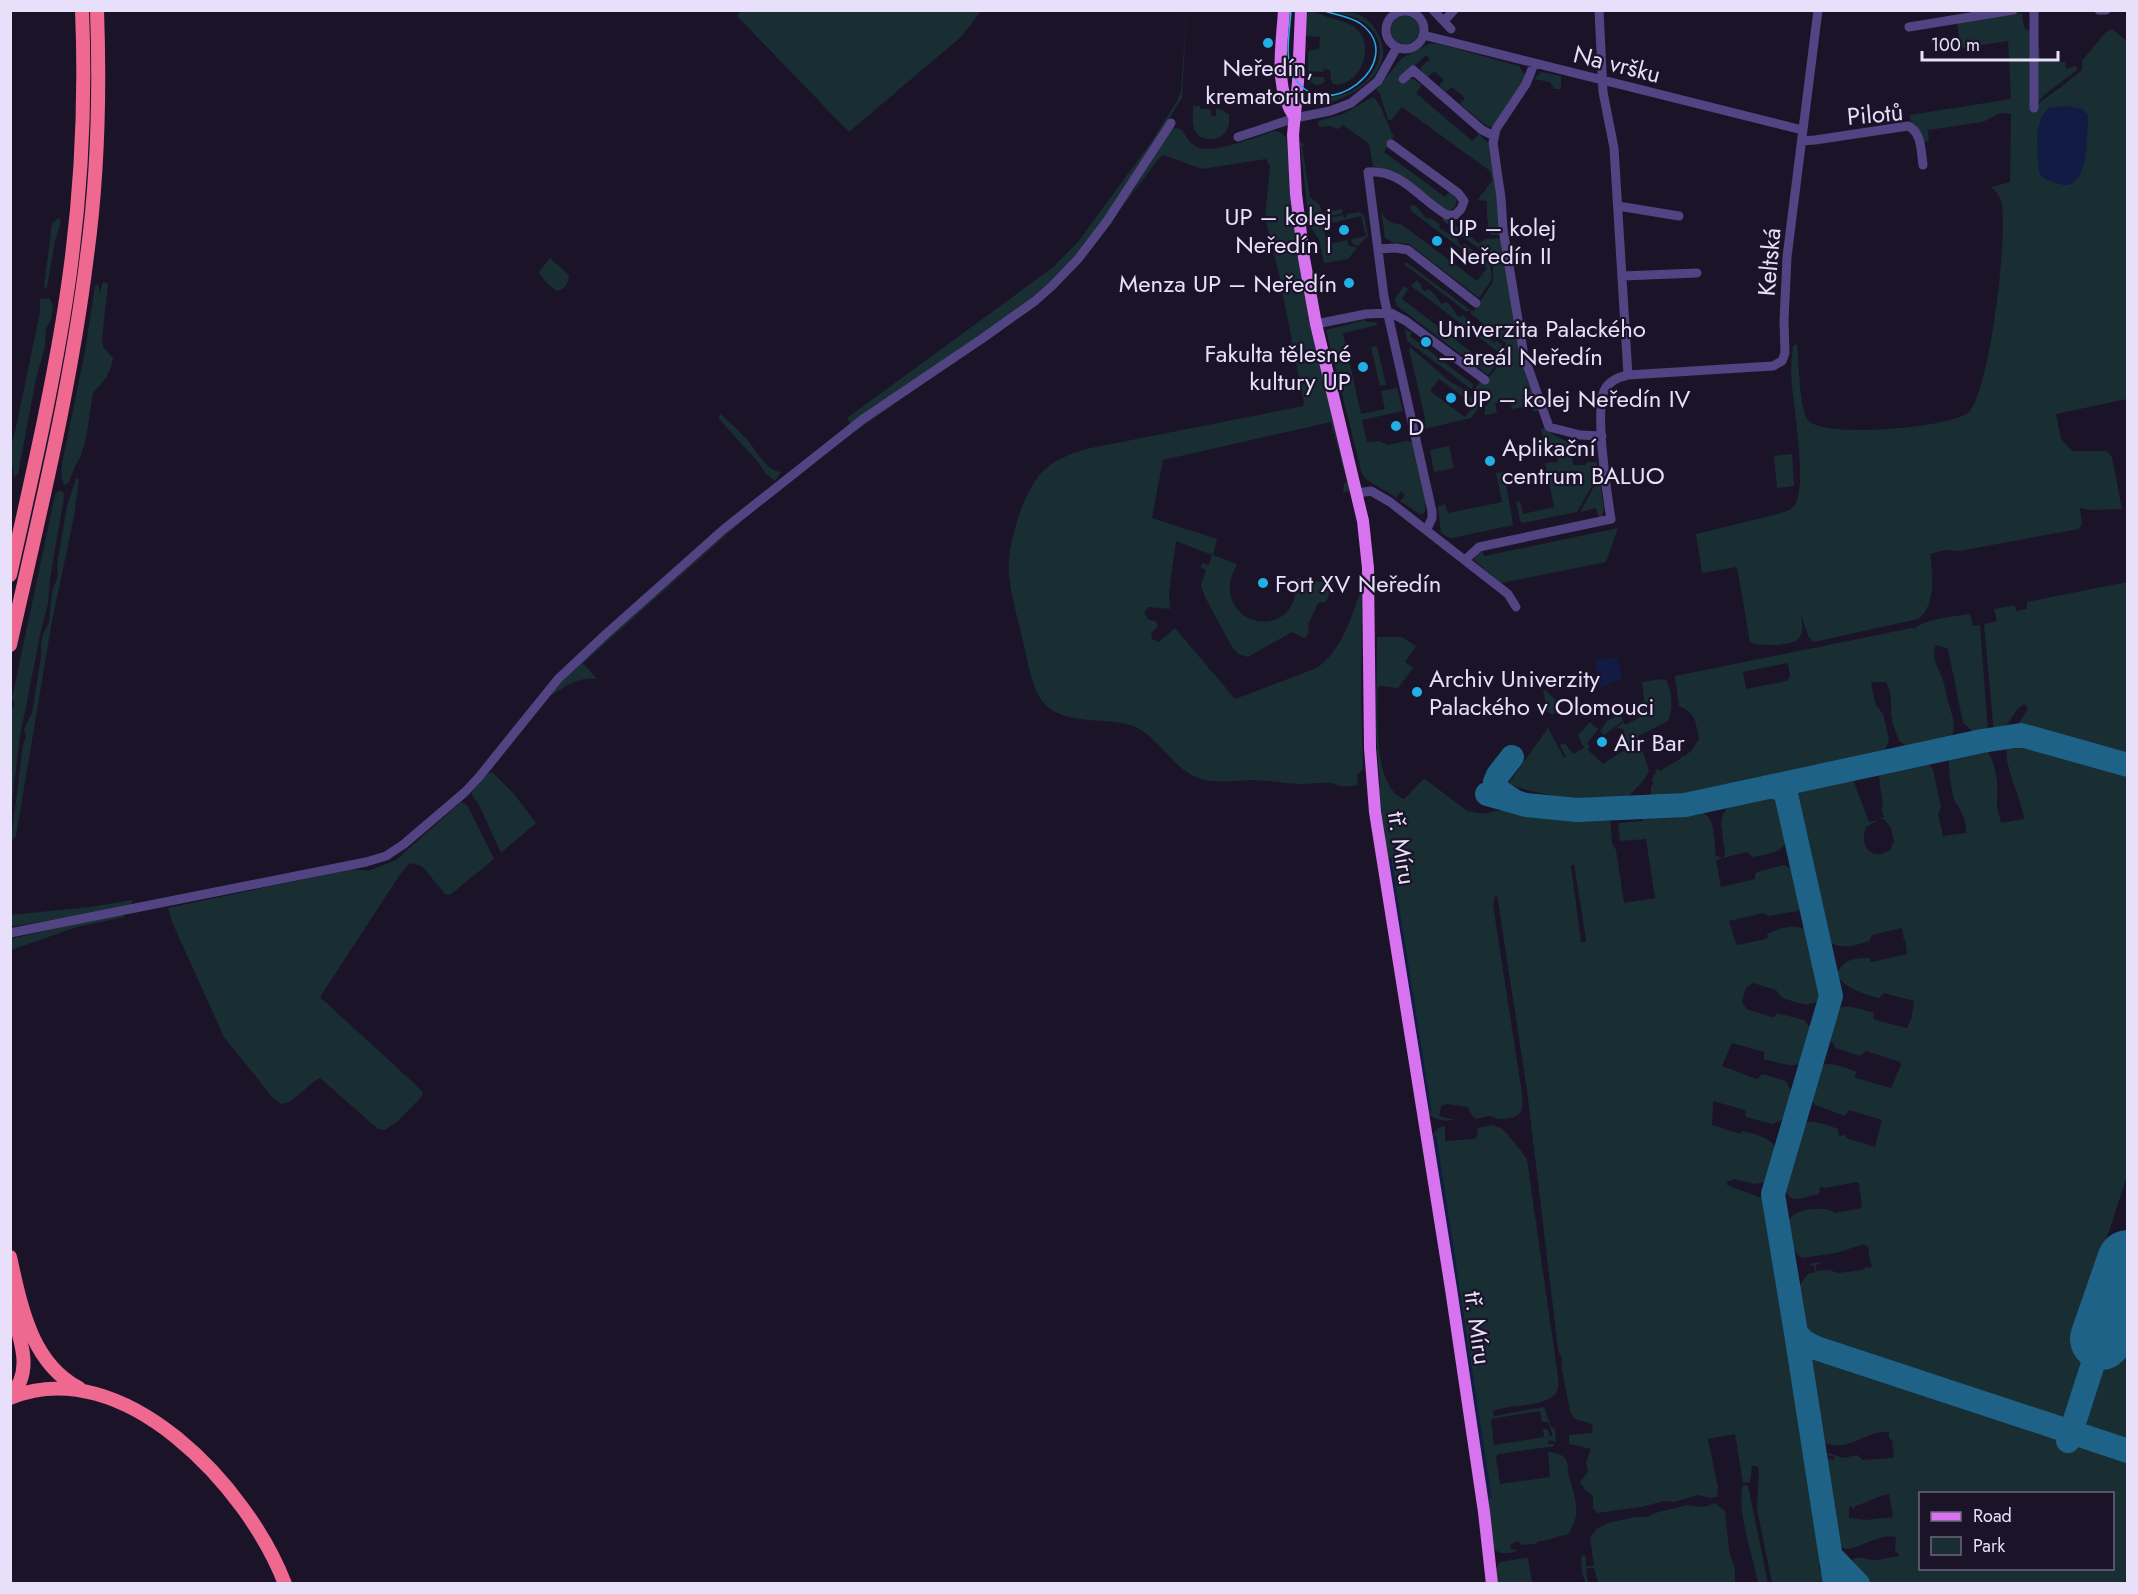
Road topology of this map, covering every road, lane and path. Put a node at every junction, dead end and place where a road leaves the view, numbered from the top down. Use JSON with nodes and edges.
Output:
{"nodes":[{"id":1,"x":82,"y":10,"type":"edge"},
{"id":2,"x":97,"y":10,"type":"edge"},
{"id":3,"x":1284,"y":10,"type":"edge"},
{"id":4,"x":1301,"y":10,"type":"edge"},
{"id":5,"x":1433,"y":10,"type":"edge"},
{"id":6,"x":1454,"y":10,"type":"edge"},
{"id":7,"x":1599,"y":10,"type":"edge"},
{"id":8,"x":1818,"y":10,"type":"edge"},
{"id":9,"x":2013,"y":10,"type":"edge"},
{"id":10,"x":2034,"y":10,"type":"edge"},
{"id":11,"x":2099,"y":10,"type":"edge"},
{"id":12,"x":2106,"y":10,"type":"edge"},
{"id":13,"x":1407,"y":11,"type":"edge"},
{"id":14,"x":1444,"y":21,"type":"junction"},
{"id":15,"x":1909,"y":27,"type":"dead end"},
{"id":16,"x":1451,"y":29,"type":"dead end"},
{"id":17,"x":1423,"y":35,"type":"junction"},
{"id":18,"x":1397,"y":47,"type":"junction"},
{"id":19,"x":1534,"y":64,"type":"junction"},
{"id":20,"x":1403,"y":79,"type":"dead end"},
{"id":21,"x":1602,"y":80,"type":"junction"},
{"id":22,"x":2034,"y":108,"type":"dead end"},
{"id":23,"x":1295,"y":118,"type":"junction"},
{"id":24,"x":1171,"y":123,"type":"dead end"},
{"id":25,"x":1802,"y":130,"type":"junction"},
{"id":26,"x":1238,"y":136,"type":"dead end"},
{"id":27,"x":1494,"y":136,"type":"junction"},
{"id":28,"x":1802,"y":141,"type":"junction"},
{"id":29,"x":1391,"y":144,"type":"dead end"},
{"id":30,"x":1923,"y":165,"type":"dead end"},
{"id":31,"x":1618,"y":206,"type":"junction"},
{"id":32,"x":1679,"y":216,"type":"dead end"},
{"id":33,"x":1378,"y":249,"type":"junction"},
{"id":34,"x":1697,"y":273,"type":"dead end"},
{"id":35,"x":1622,"y":276,"type":"junction"},
{"id":36,"x":1476,"y":303,"type":"dead end"},
{"id":37,"x":1387,"y":312,"type":"junction"},
{"id":38,"x":1316,"y":324,"type":"junction"},
{"id":39,"x":1628,"y":375,"type":"junction"},
{"id":40,"x":1485,"y":380,"type":"dead end"},
{"id":41,"x":1602,"y":436,"type":"junction"},
{"id":42,"x":1358,"y":493,"type":"junction"},
{"id":43,"x":1427,"y":529,"type":"junction"},
{"id":44,"x":1465,"y":560,"type":"junction"},
{"id":45,"x":10,"y":575,"type":"edge"},
{"id":46,"x":1516,"y":607,"type":"dead end"},
{"id":47,"x":10,"y":645,"type":"edge"},
{"id":48,"x":10,"y":933,"type":"edge"},
{"id":49,"x":10,"y":1257,"type":"edge"},
{"id":50,"x":10,"y":1305,"type":"edge"},
{"id":51,"x":93,"y":1394,"type":"junction"},
{"id":52,"x":10,"y":1397,"type":"edge"},
{"id":53,"x":285,"y":1582,"type":"edge"},
{"id":54,"x":1492,"y":1584,"type":"edge"}],
"edges":[{"from":1,"to":45,"type":"highway"},
{"from":2,"to":47,"type":"highway"},
{"from":3,"to":23,"type":"main road","name":"tř. Míru"},
{"from":4,"to":23,"type":"main road","name":"tř. Míru"},
{"from":5,"to":14,"type":"street"},
{"from":6,"to":14,"type":"street"},
{"from":7,"to":21,"type":"street"},
{"from":8,"to":25,"type":"street","name":"Keltská"},
{"from":9,"to":15,"type":"street"},
{"from":10,"to":22,"type":"street"},
{"from":11,"to":12,"type":"street"},
{"from":13,"to":17,"type":"street"},
{"from":13,"to":18,"type":"street"},
{"from":14,"to":16,"type":"street"},
{"from":17,"to":18,"type":"street"},
{"from":17,"to":19,"type":"street","name":"Na vršku"},
{"from":18,"to":23,"type":"street"},
{"from":19,"to":21,"type":"street","name":"Na vršku"},
{"from":19,"to":27,"type":"street"},
{"from":20,"to":27,"type":"street"},
{"from":21,"to":25,"type":"street","name":"Na vršku"},
{"from":21,"to":31,"type":"street"},
{"from":23,"to":26,"type":"street"},
{"from":23,"to":38,"type":"main road","name":"tř. Míru"},
{"from":24,"to":48,"type":"street"},
{"from":25,"to":28,"type":"street","name":"Keltská"},
{"from":27,"to":41,"type":"street"},
{"from":28,"to":30,"type":"street","name":"Pilotů"},
{"from":28,"to":39,"type":"street","name":"Keltská"},
{"from":29,"to":33,"type":"street"},
{"from":31,"to":32,"type":"street"},
{"from":31,"to":35,"type":"street"},
{"from":33,"to":36,"type":"street"},
{"from":33,"to":37,"type":"street"},
{"from":34,"to":35,"type":"street"},
{"from":35,"to":39,"type":"street"},
{"from":37,"to":38,"type":"street"},
{"from":37,"to":40,"type":"street"},
{"from":37,"to":43,"type":"street"},
{"from":38,"to":42,"type":"main road","name":"tř. Míru"},
{"from":39,"to":41,"type":"street"},
{"from":41,"to":44,"type":"street"},
{"from":42,"to":43,"type":"street"},
{"from":42,"to":54,"type":"main road","name":"tř. Míru"},
{"from":43,"to":44,"type":"street"},
{"from":44,"to":46,"type":"street"},
{"from":49,"to":51,"type":"highway"},
{"from":50,"to":52,"type":"highway"},
{"from":51,"to":52,"type":"highway"},
{"from":51,"to":53,"type":"highway"}]}
